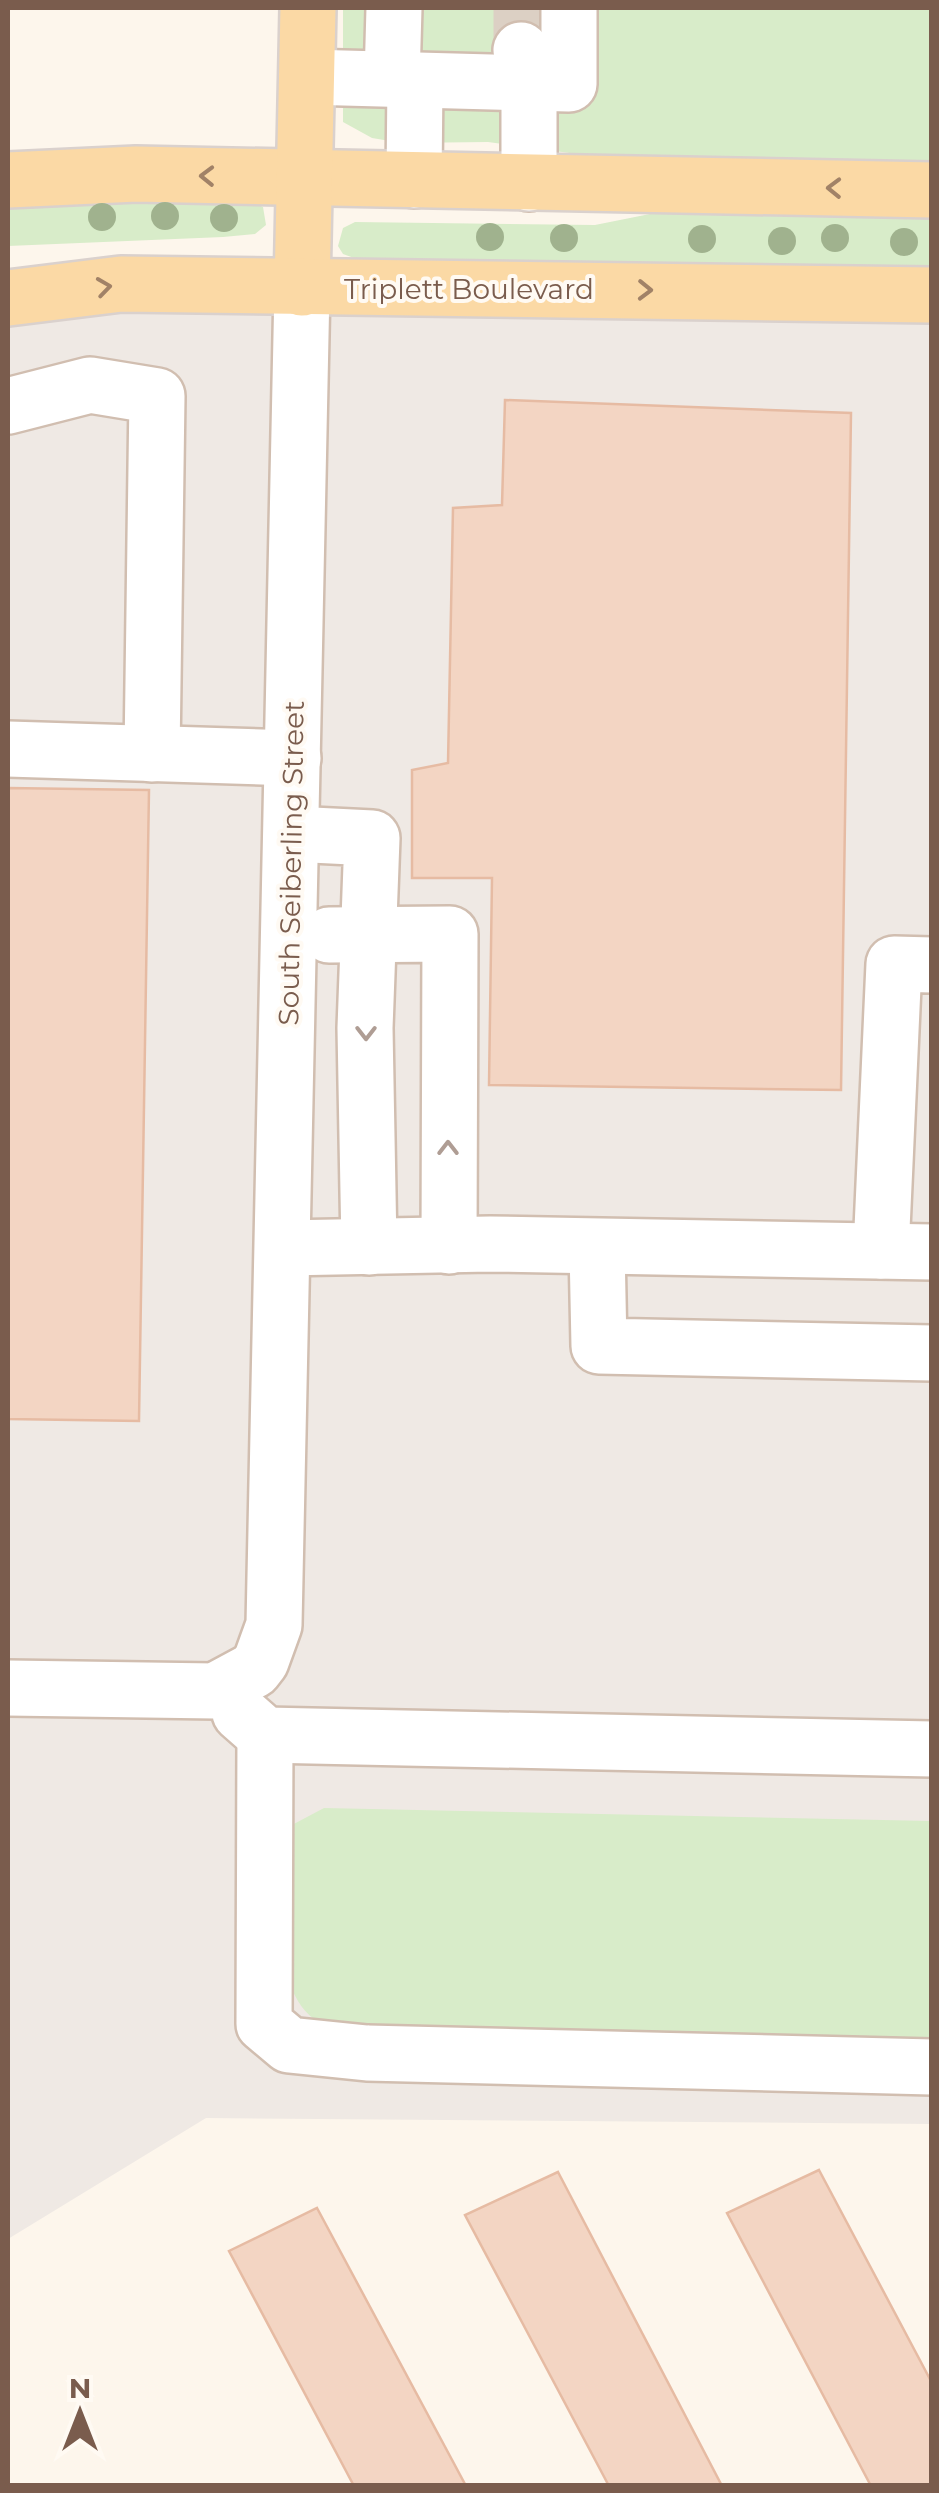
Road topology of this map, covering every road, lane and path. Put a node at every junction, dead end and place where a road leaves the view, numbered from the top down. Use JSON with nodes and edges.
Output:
{"nodes":[{"id":1,"x":308,"y":8,"type":"edge"},
{"id":2,"x":394,"y":8,"type":"edge"},
{"id":3,"x":569,"y":8,"type":"edge"},
{"id":4,"x":525,"y":66,"type":"junction"},
{"id":5,"x":306,"y":77,"type":"junction"},
{"id":6,"x":404,"y":80,"type":"junction"},
{"id":7,"x":304,"y":178,"type":"junction"},
{"id":8,"x":8,"y":180,"type":"edge"},
{"id":9,"x":414,"y":180,"type":"junction"},
{"id":10,"x":528,"y":183,"type":"junction"},
{"id":11,"x":932,"y":190,"type":"edge"},
{"id":12,"x":302,"y":288,"type":"junction"},
{"id":13,"x":932,"y":296,"type":"edge"},
{"id":14,"x":8,"y":298,"type":"edge"},
{"id":15,"x":8,"y":406,"type":"edge"},
{"id":16,"x":8,"y":749,"type":"edge"},
{"id":17,"x":152,"y":754,"type":"junction"},
{"id":18,"x":293,"y":758,"type":"junction"},
{"id":19,"x":292,"y":834,"type":"junction"},
{"id":20,"x":290,"y":934,"type":"junction"},
{"id":21,"x":367,"y":936,"type":"junction"},
{"id":22,"x":932,"y":965,"type":"edge"},
{"id":23,"x":286,"y":1136,"type":"junction"},
{"id":24,"x":368,"y":1138,"type":"junction"},
{"id":25,"x":449,"y":1246,"type":"junction"},
{"id":26,"x":369,"y":1247,"type":"junction"},
{"id":27,"x":284,"y":1248,"type":"junction"},
{"id":28,"x":596,"y":1248,"type":"junction"},
{"id":29,"x":906,"y":1251,"type":"edge"},
{"id":30,"x":932,"y":1353,"type":"edge"},
{"id":31,"x":8,"y":1688,"type":"edge"},
{"id":32,"x":215,"y":1691,"type":"junction"},
{"id":33,"x":266,"y":1735,"type":"junction"},
{"id":34,"x":932,"y":1749,"type":"edge"},
{"id":35,"x":932,"y":2067,"type":"edge"}],
"edges":[{"from":1,"to":5,"type":"main road","name":"South Seiberling Street"},
{"from":2,"to":6,"type":"street"},
{"from":3,"to":4,"type":"street"},
{"from":4,"to":6,"type":"street"},
{"from":4,"to":10,"type":"street"},
{"from":5,"to":6,"type":"street"},
{"from":5,"to":7,"type":"main road","name":"South Seiberling Street"},
{"from":6,"to":9,"type":"street"},
{"from":7,"to":8,"type":"main road","one_way":true},
{"from":7,"to":9,"type":"main road"},
{"from":7,"to":12,"type":"main road","name":"South Seiberling Street"},
{"from":9,"to":10,"type":"main road"},
{"from":11,"to":10,"type":"main road","one_way":true},
{"from":12,"to":13,"type":"main road","name":"Triplett Boulevard","one_way":true},
{"from":14,"to":12,"type":"main road","name":"Triplett Boulevard","one_way":true},
{"from":12,"to":18,"type":"street","name":"South Seiberling Street"},
{"from":15,"to":17,"type":"street"},
{"from":16,"to":17,"type":"street"},
{"from":17,"to":18,"type":"street"},
{"from":18,"to":19,"type":"street","name":"South Seiberling Street"},
{"from":19,"to":20,"type":"street","name":"South Seiberling Street"},
{"from":19,"to":21,"type":"street"},
{"from":20,"to":21,"type":"street"},
{"from":20,"to":23,"type":"street","name":"South Seiberling Street"},
{"from":21,"to":24,"type":"street","one_way":true},
{"from":25,"to":21,"type":"street","one_way":true},
{"from":22,"to":29,"type":"street"},
{"from":23,"to":24,"type":"street"},
{"from":23,"to":27,"type":"street","name":"South Seiberling Street"},
{"from":24,"to":26,"type":"street"},
{"from":25,"to":26,"type":"street"},
{"from":25,"to":28,"type":"street"},
{"from":26,"to":27,"type":"street"},
{"from":27,"to":32,"type":"street","name":"South Seiberling Street"},
{"from":28,"to":29,"type":"street"},
{"from":28,"to":30,"type":"street"},
{"from":31,"to":32,"type":"street"},
{"from":32,"to":33,"type":"street"},
{"from":33,"to":34,"type":"street"},
{"from":33,"to":35,"type":"street"}]}
